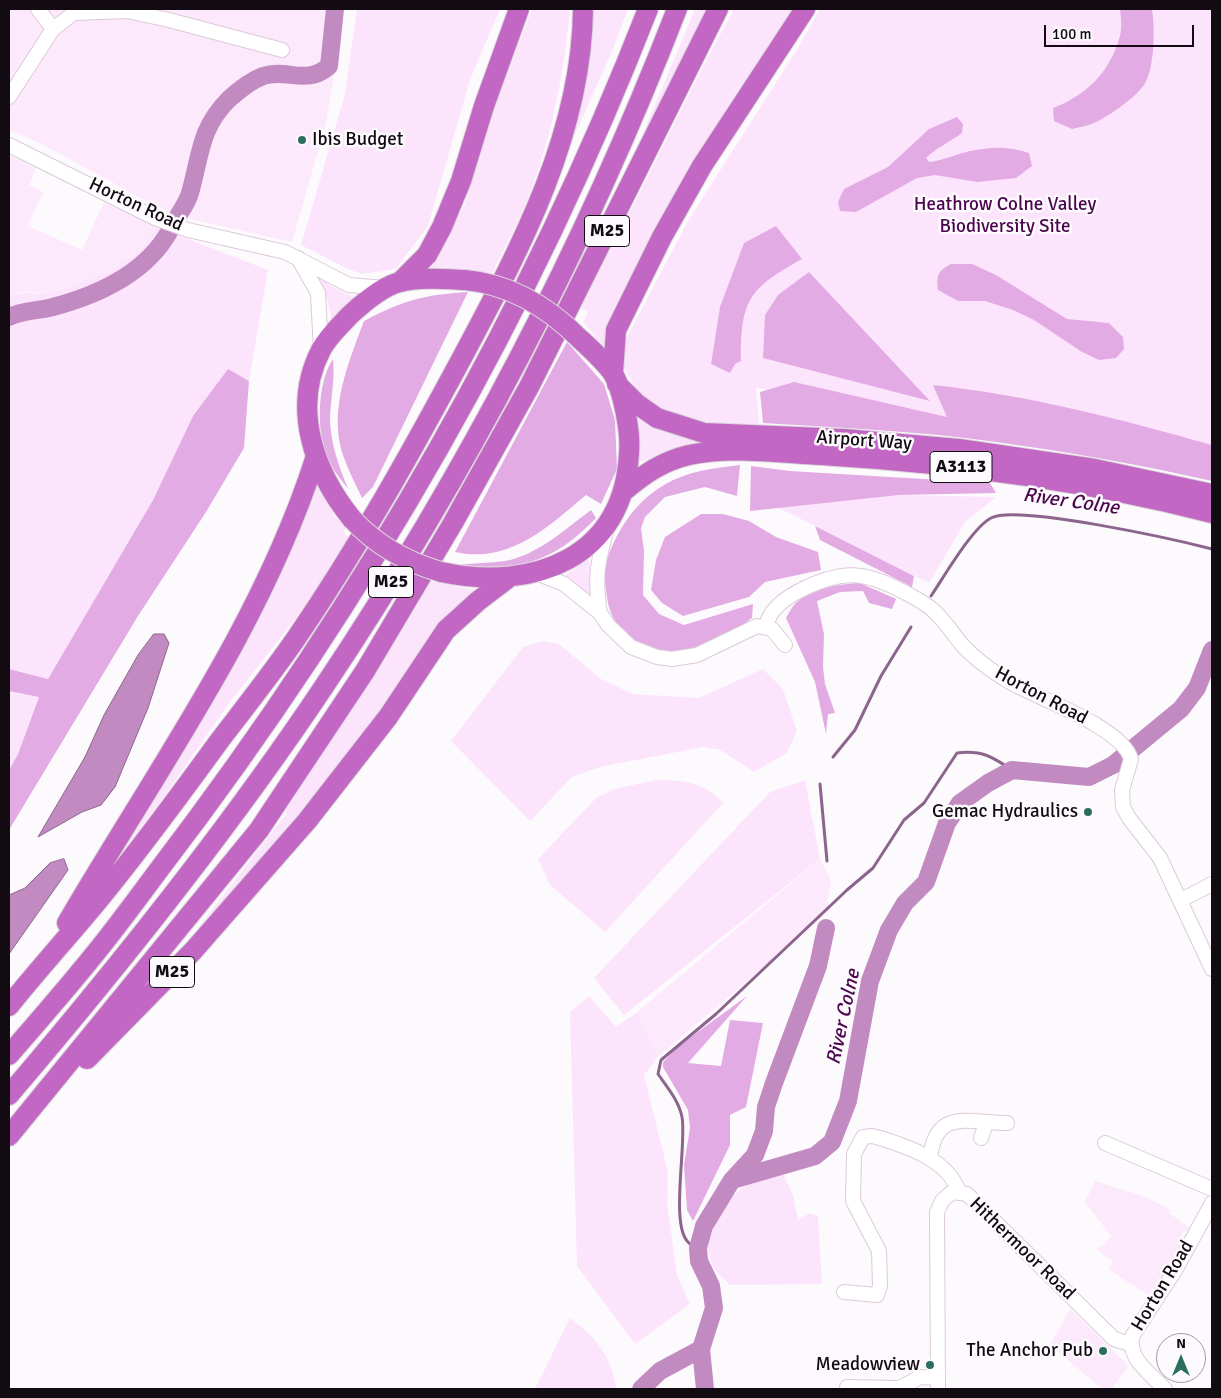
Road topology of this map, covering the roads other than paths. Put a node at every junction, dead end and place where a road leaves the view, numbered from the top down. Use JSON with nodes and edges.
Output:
{"nodes":[{"id":1,"x":38,"y":9,"type":"edge"},
{"id":2,"x":519,"y":9,"type":"edge"},
{"id":3,"x":583,"y":9,"type":"edge"},
{"id":4,"x":648,"y":9,"type":"edge"},
{"id":5,"x":677,"y":9,"type":"edge"},
{"id":6,"x":718,"y":9,"type":"edge"},
{"id":7,"x":805,"y":9,"type":"edge"},
{"id":8,"x":53,"y":29,"type":"junction"},
{"id":9,"x":282,"y":50,"type":"dead end"},
{"id":10,"x":9,"y":97,"type":"edge"},
{"id":11,"x":9,"y":145,"type":"edge"},
{"id":12,"x":298,"y":258,"type":"junction"},
{"id":13,"x":394,"y":285,"type":"junction"},
{"id":14,"x":321,"y":350,"type":"junction"},
{"id":15,"x":615,"y":379,"type":"junction"},
{"id":16,"x":315,"y":458,"type":"junction"},
{"id":17,"x":624,"y":491,"type":"junction"},
{"id":18,"x":1212,"y":494,"type":"edge"},
{"id":19,"x":1212,"y":513,"type":"edge"},
{"id":20,"x":608,"y":524,"type":"junction"},
{"id":21,"x":536,"y":573,"type":"junction"},
{"id":22,"x":507,"y":579,"type":"junction"},
{"id":23,"x":600,"y":613,"type":"junction"},
{"id":24,"x":766,"y":627,"type":"junction"},
{"id":25,"x":785,"y":645,"type":"dead end"},
{"id":26,"x":1212,"y":884,"type":"edge"},
{"id":27,"x":1181,"y":900,"type":"junction"},
{"id":28,"x":44,"y":963,"type":"junction"},
{"id":29,"x":1212,"y":968,"type":"edge"},
{"id":30,"x":9,"y":1006,"type":"edge"},
{"id":31,"x":9,"y":1055,"type":"edge"},
{"id":32,"x":9,"y":1096,"type":"edge"},
{"id":33,"x":29,"y":1114,"type":"junction"},
{"id":34,"x":986,"y":1123,"type":"junction"},
{"id":35,"x":1007,"y":1123,"type":"dead end"},
{"id":36,"x":9,"y":1136,"type":"edge"},
{"id":37,"x":981,"y":1138,"type":"dead end"},
{"id":38,"x":1112,"y":1141,"type":"dead end"},
{"id":39,"x":930,"y":1158,"type":"junction"},
{"id":40,"x":1212,"y":1189,"type":"edge"},
{"id":41,"x":958,"y":1192,"type":"junction"},
{"id":42,"x":1212,"y":1203,"type":"edge"},
{"id":43,"x":844,"y":1292,"type":"dead end"},
{"id":44,"x":1130,"y":1344,"type":"junction"},
{"id":45,"x":938,"y":1383,"type":"edge"},
{"id":46,"x":847,"y":1387,"type":"dead end"},
{"id":47,"x":1165,"y":1389,"type":"edge"}],
"edges":[{"from":1,"to":8,"type":"street"},
{"from":2,"to":13,"type":"highway"},
{"from":3,"to":28,"type":"highway","number":"M25"},
{"from":4,"to":31,"type":"highway","number":"M25"},
{"from":5,"to":32,"type":"highway","number":"M25"},
{"from":6,"to":33,"type":"highway","number":"M25"},
{"from":7,"to":15,"type":"highway","number":"M25"},
{"from":8,"to":9,"type":"street"},
{"from":8,"to":10,"type":"street"},
{"from":11,"to":12,"type":"street","name":"Horton Road"},
{"from":12,"to":13,"type":"street","name":"Horton Road"},
{"from":12,"to":14,"type":"street"},
{"from":13,"to":14,"type":"highway"},
{"from":13,"to":15,"type":"highway","name":"Airport Way","bridge":true},
{"from":14,"to":16,"type":"highway"},
{"from":15,"to":17,"type":"highway"},
{"from":15,"to":18,"type":"highway","name":"Airport Way","number":"A3113"},
{"from":16,"to":22,"type":"highway","bridge":true},
{"from":16,"to":28,"type":"highway","number":"M25"},
{"from":17,"to":19,"type":"highway","name":"Airport Way","number":"A3113"},
{"from":17,"to":20,"type":"highway"},
{"from":20,"to":21,"type":"highway"},
{"from":20,"to":23,"type":"street"},
{"from":21,"to":22,"type":"highway"},
{"from":21,"to":23,"type":"street"},
{"from":22,"to":33,"type":"highway","number":"M25"},
{"from":23,"to":24,"type":"street"},
{"from":24,"to":25,"type":"street"},
{"from":24,"to":27,"type":"street","name":"Horton Road"},
{"from":26,"to":27,"type":"street"},
{"from":27,"to":29,"type":"street","name":"Horton Road"},
{"from":28,"to":30,"type":"highway","number":"M25"},
{"from":33,"to":36,"type":"highway","number":"M25"},
{"from":34,"to":35,"type":"street"},
{"from":34,"to":37,"type":"street"},
{"from":34,"to":39,"type":"street"},
{"from":38,"to":40,"type":"street"},
{"from":39,"to":41,"type":"street"},
{"from":39,"to":43,"type":"street"},
{"from":41,"to":44,"type":"street","name":"Hithermoor Road"},
{"from":41,"to":45,"type":"street","name":"Hithermoor Road"},
{"from":42,"to":44,"type":"street","name":"Horton Road"},
{"from":44,"to":47,"type":"street","name":"Horton Road"},
{"from":45,"to":46,"type":"street"}]}
